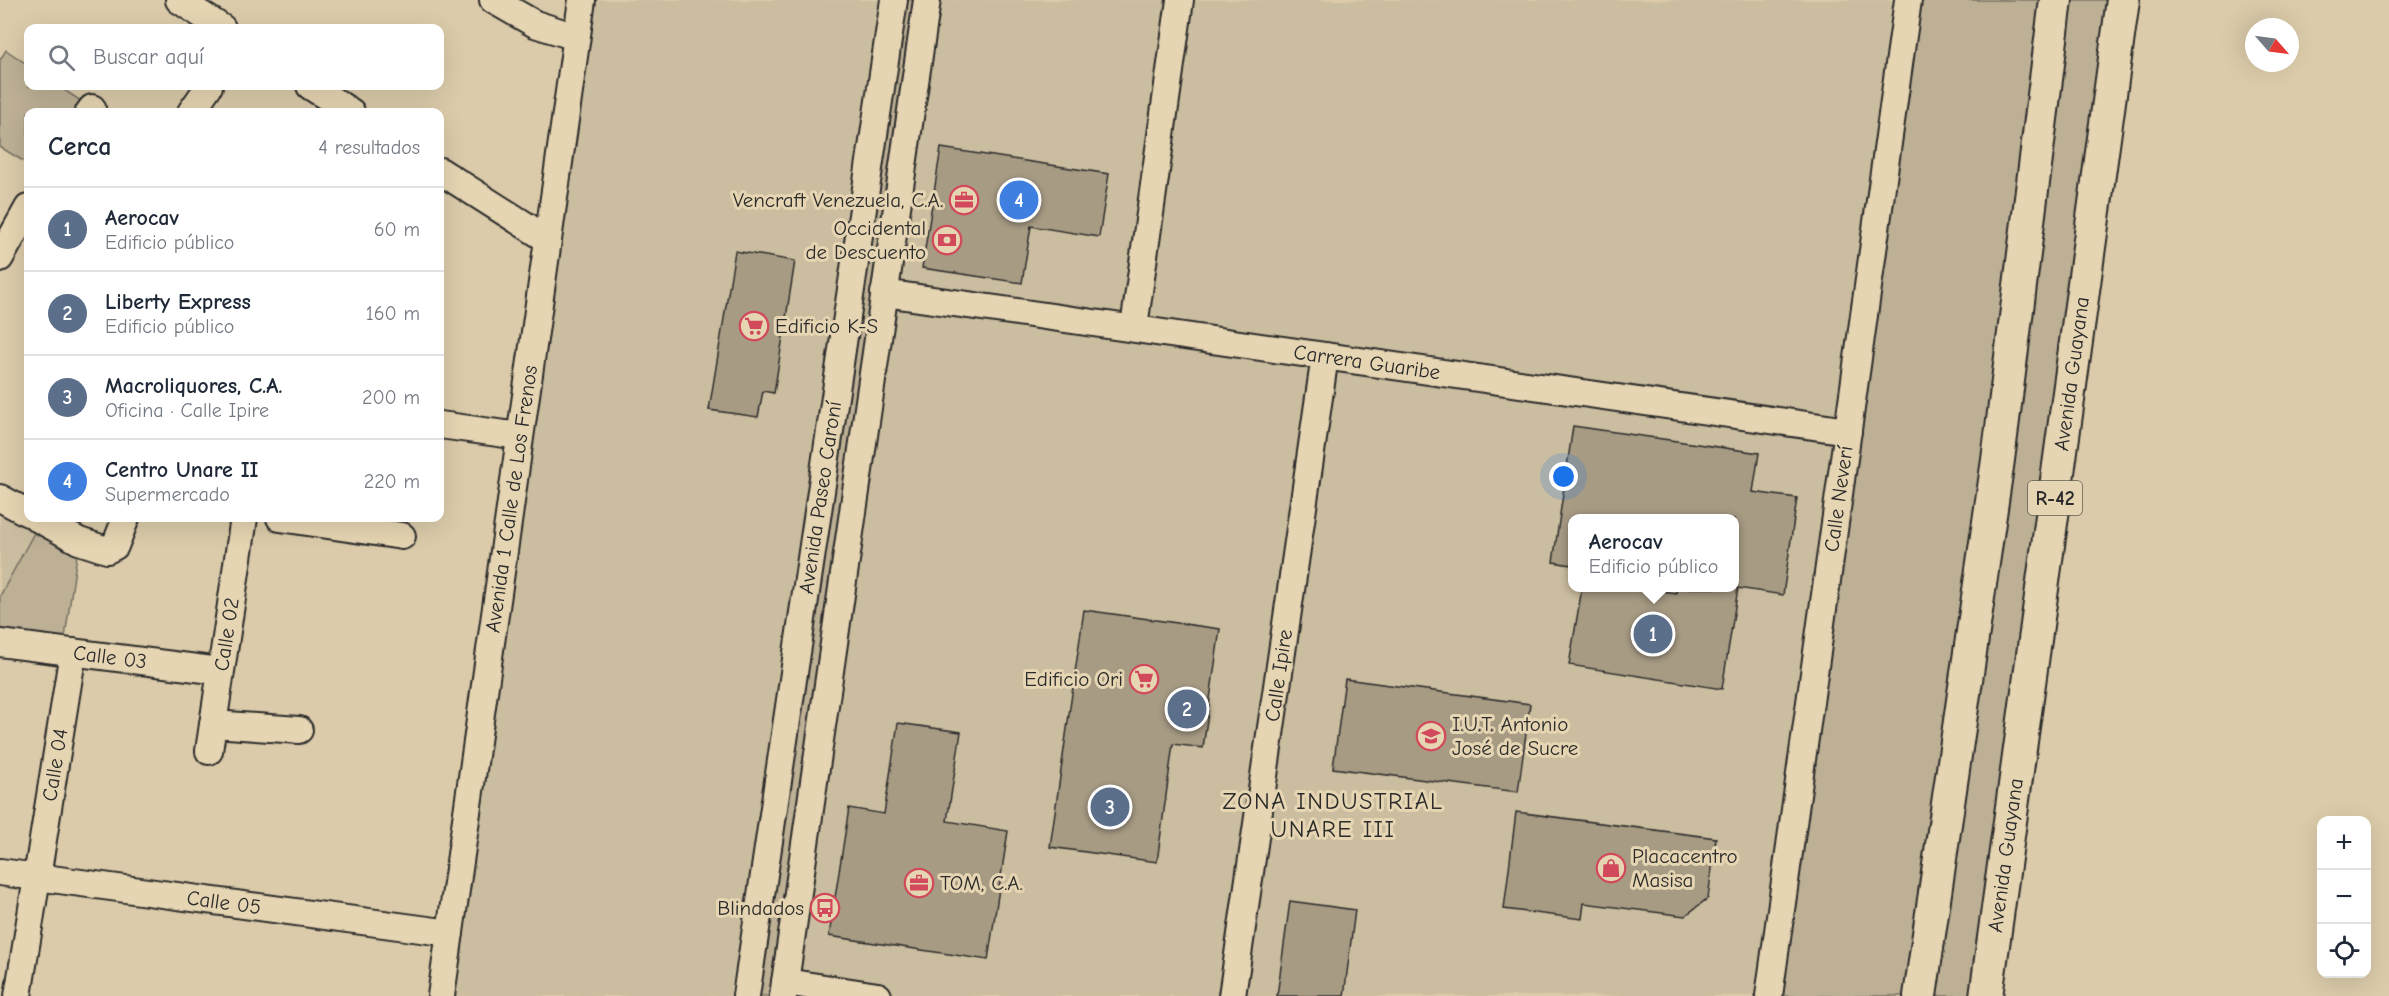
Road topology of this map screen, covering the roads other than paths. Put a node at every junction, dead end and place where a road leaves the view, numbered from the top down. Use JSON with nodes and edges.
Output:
{"nodes":[{"id":1,"x":178,"y":0,"type":"edge"},
{"id":2,"x":493,"y":0,"type":"edge"},
{"id":3,"x":582,"y":0,"type":"edge"},
{"id":4,"x":894,"y":0,"type":"edge"},
{"id":5,"x":927,"y":0,"type":"edge"},
{"id":6,"x":1180,"y":0,"type":"edge"},
{"id":7,"x":1908,"y":0,"type":"edge"},
{"id":8,"x":2056,"y":0,"type":"edge"},
{"id":9,"x":2124,"y":0,"type":"edge"},
{"id":10,"x":216,"y":24,"type":"edge"},
{"id":11,"x":576,"y":37,"type":"junction"},
{"id":12,"x":206,"y":90,"type":"edge"},
{"id":13,"x":316,"y":90,"type":"edge"},
{"id":14,"x":194,"y":108,"type":"edge"},
{"id":15,"x":345,"y":108,"type":"edge"},
{"id":16,"x":444,"y":174,"type":"edge"},
{"id":17,"x":24,"y":219,"type":"edge"},
{"id":18,"x":547,"y":239,"type":"junction"},
{"id":19,"x":13,"y":250,"type":"edge"},
{"id":20,"x":884,"y":293,"type":"junction"},
{"id":21,"x":1134,"y":327,"type":"junction"},
{"id":22,"x":1325,"y":356,"type":"junction"},
{"id":23,"x":444,"y":426,"type":"edge"},
{"id":24,"x":1848,"y":431,"type":"junction"},
{"id":25,"x":519,"y":436,"type":"junction"},
{"id":26,"x":0,"y":498,"type":"edge"},
{"id":27,"x":24,"y":511,"type":"edge"},
{"id":28,"x":44,"y":522,"type":"edge"},
{"id":29,"x":124,"y":522,"type":"edge"},
{"id":30,"x":243,"y":522,"type":"edge"},
{"id":31,"x":307,"y":522,"type":"edge"},
{"id":32,"x":402,"y":536,"type":"dead end"},
{"id":33,"x":0,"y":643,"type":"edge"},
{"id":34,"x":73,"y":652,"type":"junction"},
{"id":35,"x":220,"y":671,"type":"junction"},
{"id":36,"x":213,"y":724,"type":"junction"},
{"id":37,"x":299,"y":730,"type":"dead end"},
{"id":38,"x":209,"y":752,"type":"dead end"},
{"id":39,"x":0,"y":872,"type":"edge"},
{"id":40,"x":36,"y":876,"type":"junction"},
{"id":41,"x":450,"y":933,"type":"junction"},
{"id":42,"x":784,"y":989,"type":"edge"},
{"id":43,"x":18,"y":996,"type":"edge"},
{"id":44,"x":441,"y":996,"type":"edge"},
{"id":45,"x":746,"y":996,"type":"edge"},
{"id":46,"x":878,"y":996,"type":"edge"},
{"id":47,"x":1232,"y":996,"type":"edge"},
{"id":48,"x":1769,"y":996,"type":"edge"},
{"id":49,"x":1920,"y":996,"type":"edge"},
{"id":50,"x":1986,"y":996,"type":"edge"}],
"edges":[{"from":1,"to":10,"type":"street"},
{"from":2,"to":11,"type":"street"},
{"from":3,"to":11,"type":"street","name":"Avenida 1 Calle de Los Frenos"},
{"from":4,"to":45,"type":"street","name":"Avenida Paseo Caroní"},
{"from":5,"to":20,"type":"street","name":"Avenida Paseo Caroní"},
{"from":6,"to":21,"type":"street"},
{"from":7,"to":24,"type":"street","name":"Calle Neverí"},
{"from":8,"to":49,"type":"main road"},
{"from":9,"to":50,"type":"main road","name":"Avenida Guayana","number":"R-42"},
{"from":11,"to":18,"type":"street","name":"Avenida 1 Calle de Los Frenos"},
{"from":12,"to":14,"type":"street"},
{"from":13,"to":15,"type":"street"},
{"from":16,"to":18,"type":"street"},
{"from":17,"to":19,"type":"street"},
{"from":18,"to":25,"type":"street","name":"Avenida 1 Calle de Los Frenos"},
{"from":20,"to":21,"type":"street","name":"Carrera Guaribe"},
{"from":20,"to":42,"type":"street","name":"Avenida Paseo Caroní"},
{"from":21,"to":22,"type":"street","name":"Carrera Guaribe"},
{"from":22,"to":24,"type":"street","name":"Carrera Guaribe"},
{"from":22,"to":47,"type":"street","name":"Calle Ipire"},
{"from":23,"to":25,"type":"street"},
{"from":24,"to":48,"type":"street","name":"Calle Neverí"},
{"from":25,"to":41,"type":"street","name":"Avenida 1 Calle de Los Frenos"},
{"from":26,"to":27,"type":"street"},
{"from":28,"to":29,"type":"street"},
{"from":30,"to":35,"type":"street","name":"Calle 02"},
{"from":31,"to":32,"type":"street"},
{"from":33,"to":34,"type":"street","name":"Calle 03"},
{"from":34,"to":35,"type":"street","name":"Calle 03"},
{"from":34,"to":40,"type":"street","name":"Calle 04"},
{"from":35,"to":36,"type":"street","name":"Calle 02"},
{"from":36,"to":37,"type":"street"},
{"from":36,"to":38,"type":"street","name":"Calle 02"},
{"from":39,"to":40,"type":"street","name":"Calle 05"},
{"from":40,"to":41,"type":"street","name":"Calle 05"},
{"from":40,"to":43,"type":"street","name":"Calle 04"},
{"from":41,"to":44,"type":"street","name":"Avenida 1 Calle de Los Frenos"},
{"from":42,"to":46,"type":"street"}]}
